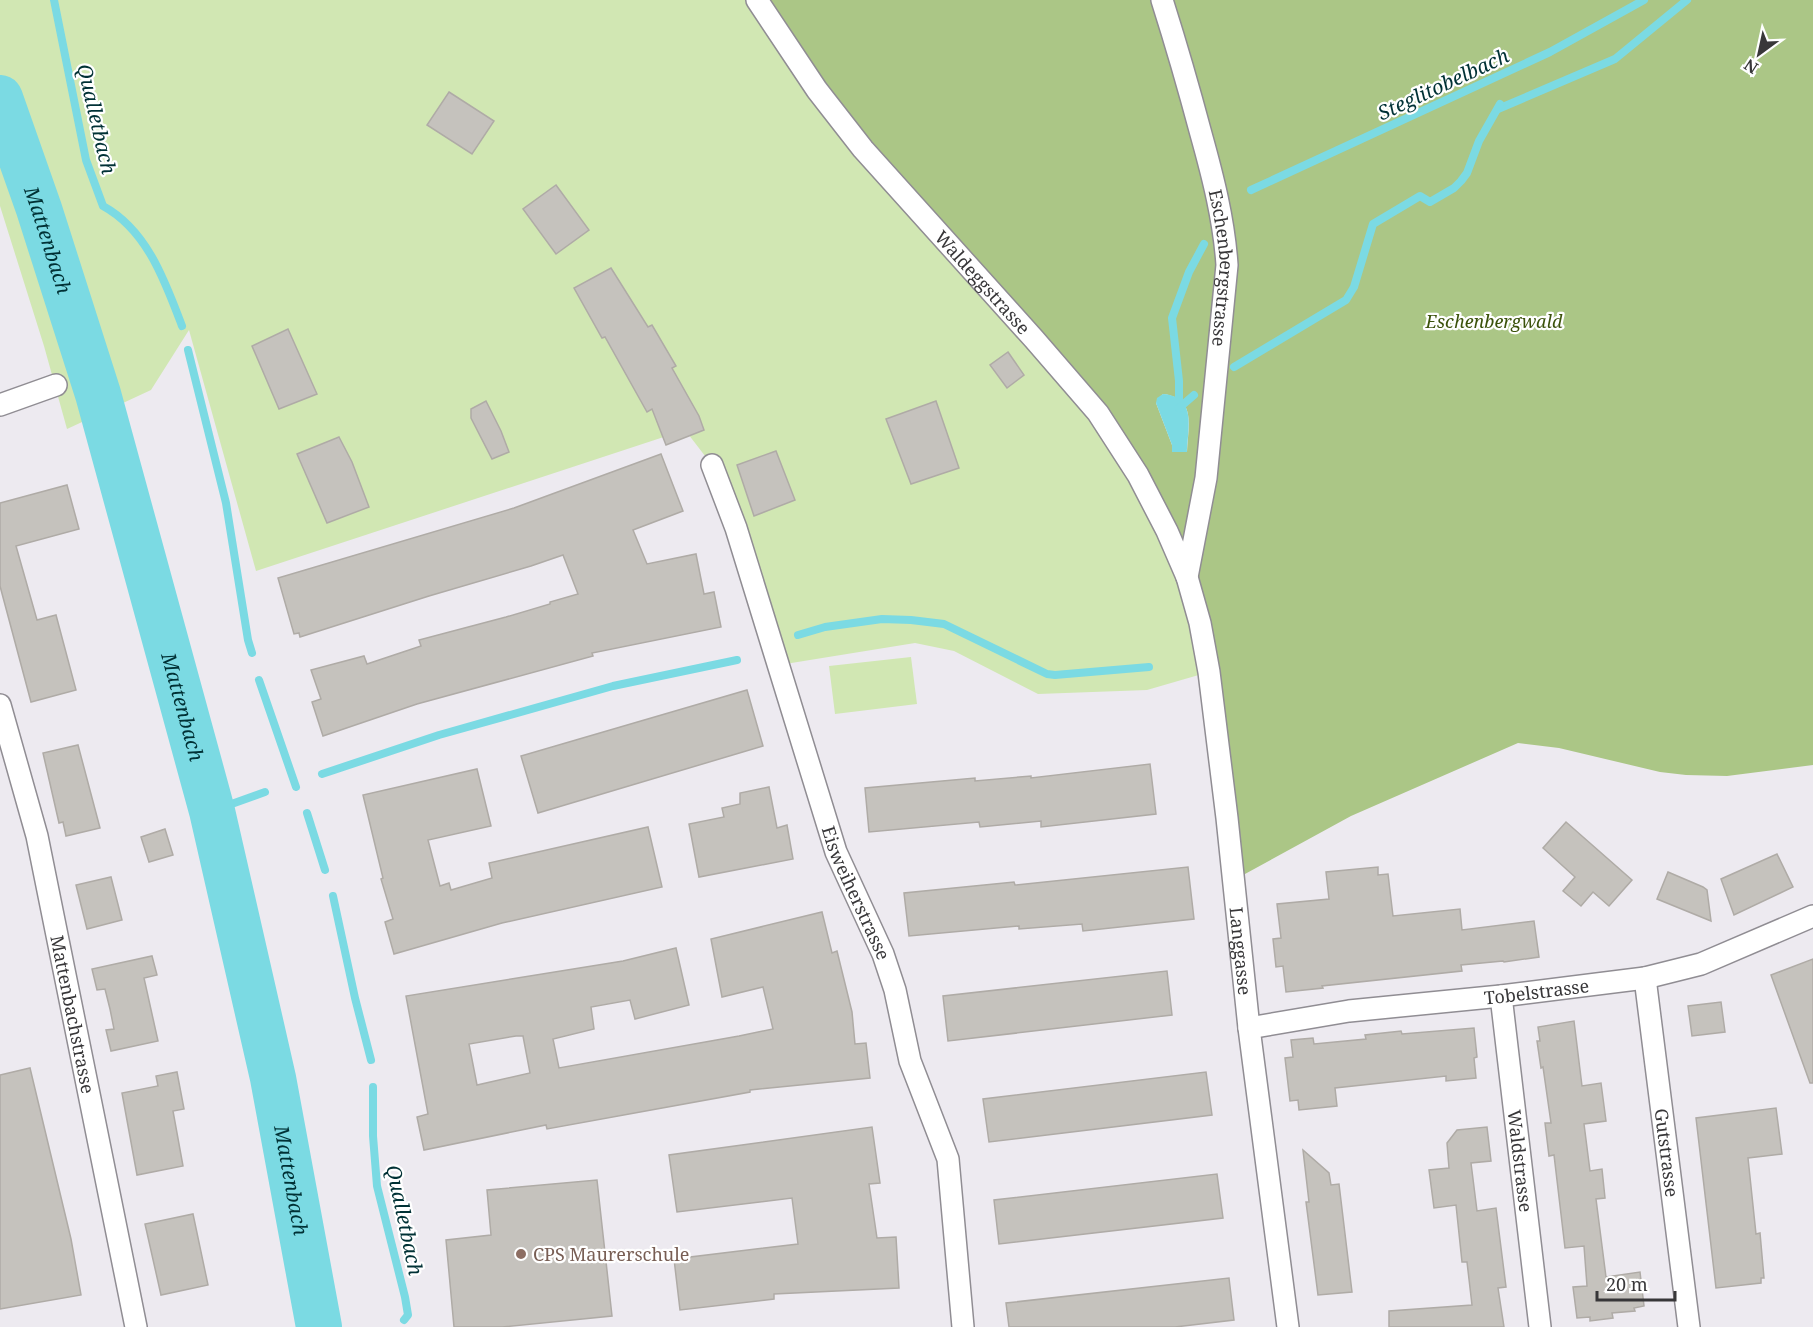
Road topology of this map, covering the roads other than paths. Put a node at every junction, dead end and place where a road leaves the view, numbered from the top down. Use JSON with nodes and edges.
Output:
{"nodes":[{"id":1,"x":757,"y":0,"type":"edge"},
{"id":2,"x":1162,"y":0,"type":"edge"},
{"id":3,"x":56,"y":386,"type":"dead end"},
{"id":4,"x":0,"y":405,"type":"edge"},
{"id":5,"x":711,"y":465,"type":"dead end"},
{"id":6,"x":1188,"y":577,"type":"junction"},
{"id":7,"x":0,"y":705,"type":"edge"},
{"id":8,"x":1813,"y":915,"type":"edge"},
{"id":9,"x":1645,"y":978,"type":"junction"},
{"id":10,"x":1501,"y":996,"type":"junction"},
{"id":11,"x":1249,"y":1028,"type":"junction"},
{"id":12,"x":136,"y":1327,"type":"edge"},
{"id":13,"x":963,"y":1327,"type":"edge"},
{"id":14,"x":1287,"y":1327,"type":"edge"},
{"id":15,"x":1540,"y":1327,"type":"edge"},
{"id":16,"x":1689,"y":1327,"type":"edge"}],
"edges":[{"from":1,"to":6,"type":"street","name":"Waldeggstrasse"},
{"from":2,"to":6,"type":"street","name":"Eschenbergstrasse"},
{"from":3,"to":4,"type":"street"},
{"from":5,"to":13,"type":"street","name":"Eisweiherstrasse"},
{"from":6,"to":11,"type":"street","name":"Langgasse"},
{"from":7,"to":12,"type":"street","name":"Mattenbachstrasse"},
{"from":8,"to":9,"type":"street","name":"Tobelstrasse"},
{"from":9,"to":10,"type":"street","name":"Tobelstrasse"},
{"from":9,"to":16,"type":"street","name":"Gutstrasse"},
{"from":10,"to":11,"type":"street","name":"Tobelstrasse"},
{"from":10,"to":15,"type":"street","name":"Waldstrasse"},
{"from":11,"to":14,"type":"street","name":"Langgasse"}]}
